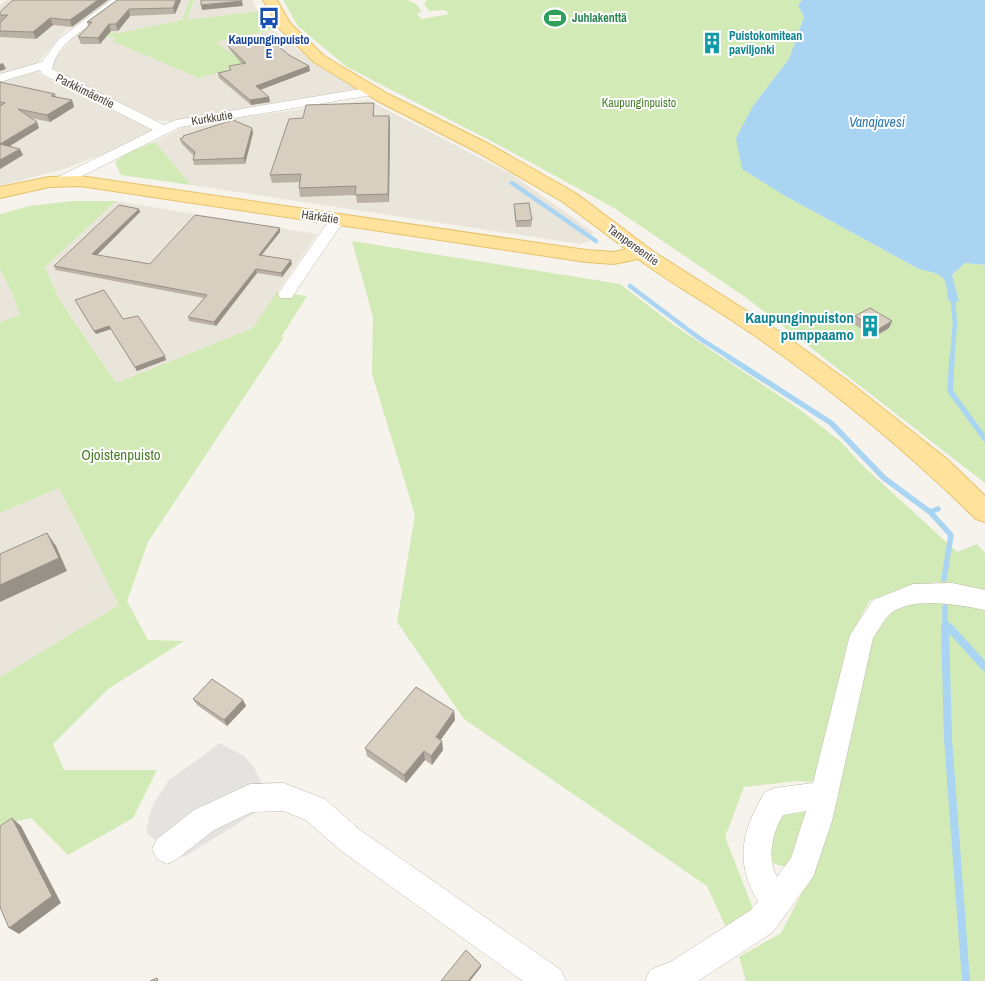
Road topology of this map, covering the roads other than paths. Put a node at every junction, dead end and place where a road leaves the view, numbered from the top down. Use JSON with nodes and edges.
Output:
{"nodes":[{"id":1,"x":118,"y":0,"type":"edge"},
{"id":2,"x":270,"y":0,"type":"edge"},
{"id":3,"x":45,"y":65,"type":"junction"},
{"id":4,"x":0,"y":78,"type":"edge"},
{"id":5,"x":372,"y":91,"type":"junction"},
{"id":6,"x":164,"y":130,"type":"junction"},
{"id":7,"x":63,"y":180,"type":"junction"},
{"id":8,"x":0,"y":194,"type":"edge"},
{"id":9,"x":337,"y":220,"type":"junction"},
{"id":10,"x":642,"y":252,"type":"junction"},
{"id":11,"x":286,"y":294,"type":"dead end"},
{"id":12,"x":985,"y":512,"type":"edge"},
{"id":13,"x":985,"y":600,"type":"edge"},
{"id":14,"x":824,"y":795,"type":"junction"},
{"id":15,"x":167,"y":849,"type":"dead end"},
{"id":16,"x":776,"y":903,"type":"junction"},
{"id":17,"x":550,"y":981,"type":"edge"},
{"id":18,"x":662,"y":981,"type":"edge"}],
"edges":[{"from":1,"to":3,"type":"street","name":"Parkkimäentie"},
{"from":2,"to":5,"type":"main road","name":"Tampereentie"},
{"from":3,"to":4,"type":"street"},
{"from":3,"to":6,"type":"street","name":"Parkkimäentie"},
{"from":5,"to":6,"type":"street","name":"Kurkkutie"},
{"from":5,"to":10,"type":"main road","name":"Tampereentie"},
{"from":6,"to":7,"type":"street","name":"Kurkkutie"},
{"from":7,"to":8,"type":"main road","name":"Härkätie"},
{"from":7,"to":9,"type":"main road","name":"Härkätie"},
{"from":9,"to":10,"type":"main road","name":"Härkätie"},
{"from":9,"to":11,"type":"street"},
{"from":10,"to":12,"type":"main road","name":"Tampereentie"},
{"from":13,"to":14,"type":"street"},
{"from":14,"to":16,"type":"street"},
{"from":14,"to":16,"type":"street"},
{"from":15,"to":17,"type":"street"},
{"from":16,"to":18,"type":"street"}]}
